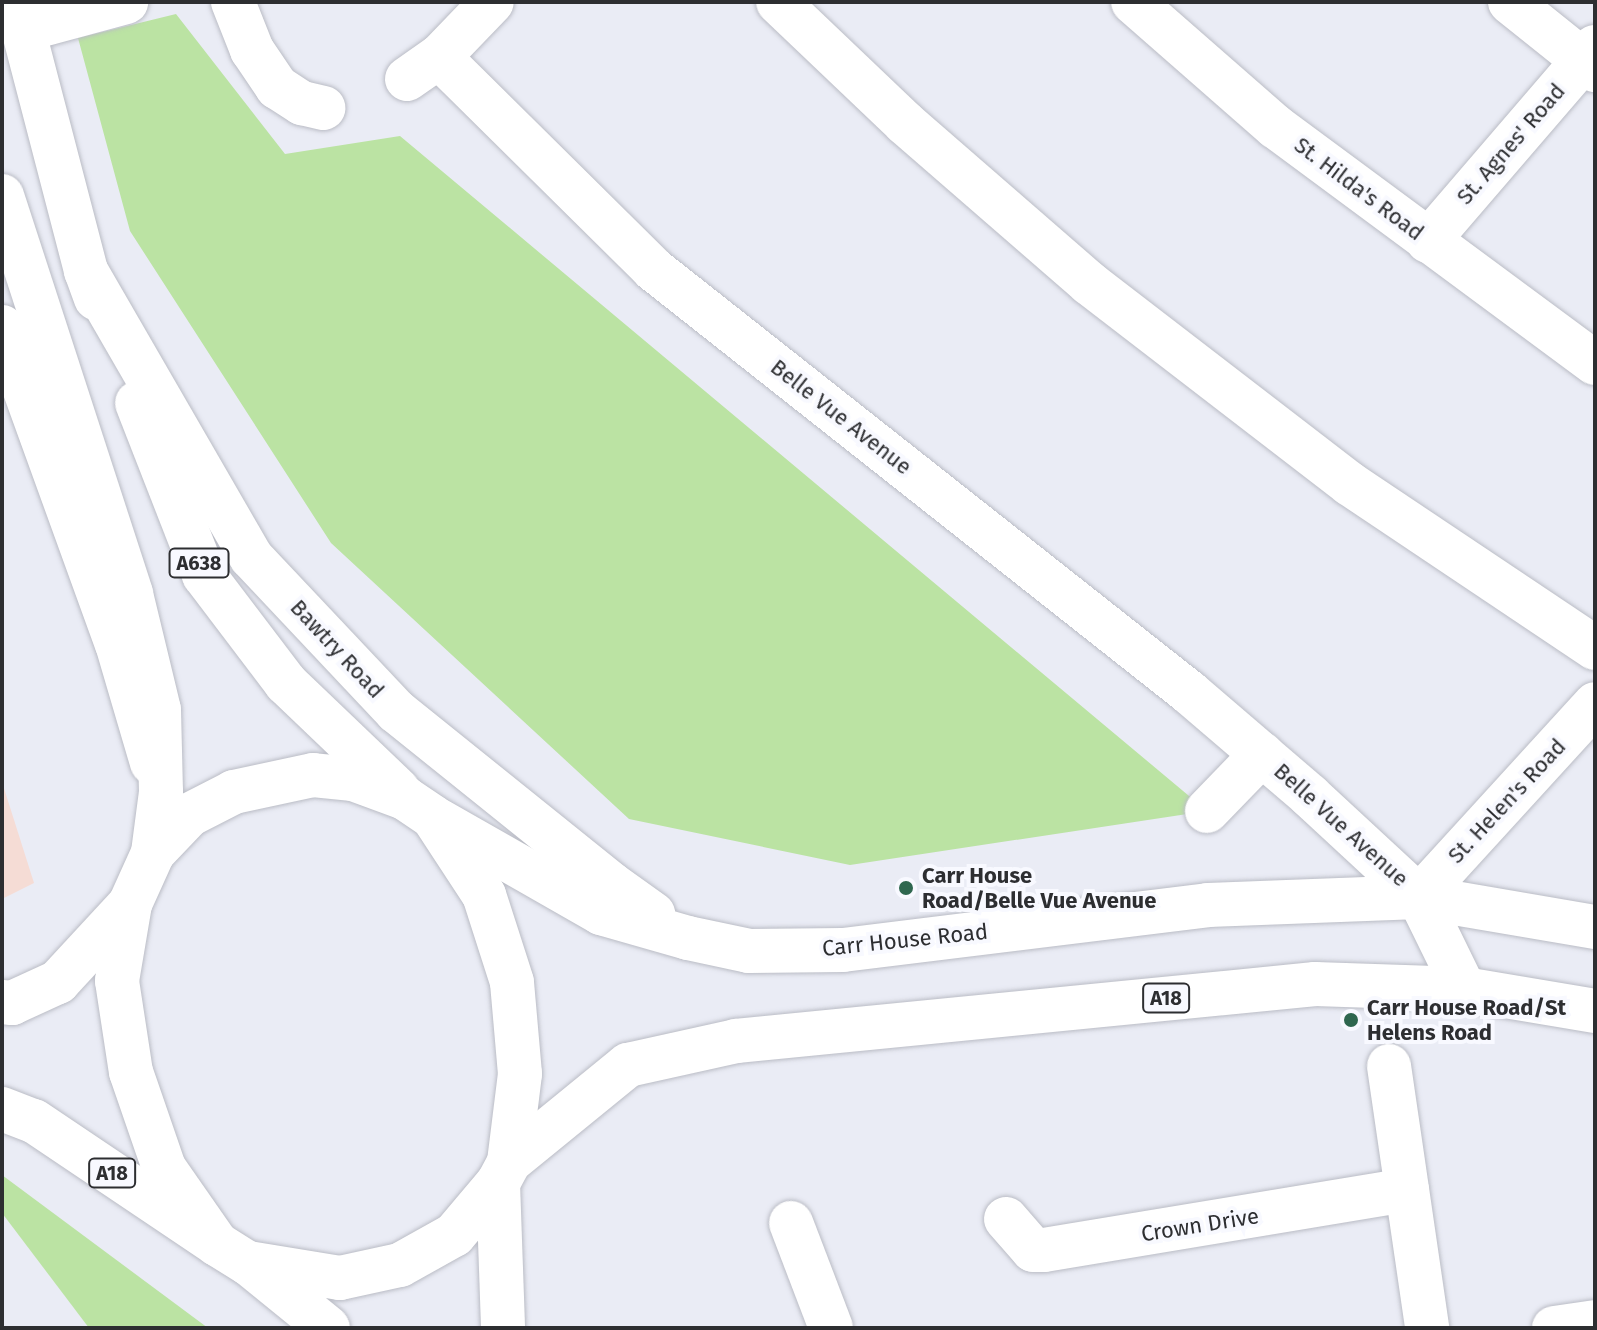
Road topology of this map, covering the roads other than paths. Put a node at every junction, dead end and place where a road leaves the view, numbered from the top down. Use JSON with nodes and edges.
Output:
{"nodes":[{"id":1,"x":126,"y":2,"type":"edge"},
{"id":2,"x":233,"y":2,"type":"edge"},
{"id":3,"x":492,"y":2,"type":"edge"},
{"id":4,"x":778,"y":2,"type":"edge"},
{"id":5,"x":1133,"y":2,"type":"edge"},
{"id":6,"x":1510,"y":2,"type":"edge"},
{"id":7,"x":19,"y":16,"type":"edge"},
{"id":8,"x":1591,"y":59,"type":"edge"},
{"id":9,"x":323,"y":108,"type":"dead end"},
{"id":10,"x":2,"y":196,"type":"edge"},
{"id":11,"x":1428,"y":241,"type":"junction"},
{"id":12,"x":86,"y":271,"type":"junction"},
{"id":13,"x":2,"y":327,"type":"edge"},
{"id":14,"x":1595,"y":363,"type":"edge"},
{"id":15,"x":1595,"y":648,"type":"edge"},
{"id":16,"x":1595,"y":704,"type":"edge"},
{"id":17,"x":1262,"y":754,"type":"junction"},
{"id":18,"x":161,"y":792,"type":"junction"},
{"id":19,"x":419,"y":807,"type":"junction"},
{"id":20,"x":1207,"y":811,"type":"dead end"},
{"id":21,"x":153,"y":853,"type":"junction"},
{"id":22,"x":1419,"y":897,"type":"junction"},
{"id":23,"x":130,"y":904,"type":"junction"},
{"id":24,"x":1595,"y":927,"type":"edge"},
{"id":25,"x":688,"y":938,"type":"junction"},
{"id":26,"x":1464,"y":989,"type":"junction"},
{"id":27,"x":2,"y":1002,"type":"edge"},
{"id":28,"x":1595,"y":1011,"type":"edge"},
{"id":29,"x":1389,"y":1066,"type":"dead end"},
{"id":30,"x":2,"y":1109,"type":"edge"},
{"id":31,"x":504,"y":1173,"type":"junction"},
{"id":32,"x":1407,"y":1190,"type":"junction"},
{"id":33,"x":1006,"y":1219,"type":"dead end"},
{"id":34,"x":791,"y":1223,"type":"dead end"},
{"id":35,"x":233,"y":1254,"type":"junction"},
{"id":36,"x":1595,"y":1322,"type":"edge"},
{"id":37,"x":328,"y":1328,"type":"edge"},
{"id":38,"x":503,"y":1328,"type":"edge"},
{"id":39,"x":831,"y":1328,"type":"edge"},
{"id":40,"x":1427,"y":1328,"type":"edge"},
{"id":41,"x":1554,"y":1328,"type":"edge"}],
"edges":[{"from":1,"to":7,"type":"main road"},
{"from":2,"to":9,"type":"main road"},
{"from":3,"to":17,"type":"main road","name":"Belle Vue Avenue"},
{"from":4,"to":15,"type":"main road"},
{"from":5,"to":11,"type":"main road","name":"St. Hilda's Road"},
{"from":6,"to":8,"type":"main road"},
{"from":7,"to":12,"type":"main road","name":"Bawtry Road","number":"A638"},
{"from":8,"to":11,"type":"main road","name":"St. Agnes' Road"},
{"from":10,"to":18,"type":"main road"},
{"from":11,"to":14,"type":"main road","name":"St. Hilda's Road"},
{"from":12,"to":19,"type":"main road","name":"Bawtry Road","number":"A638"},
{"from":12,"to":25,"type":"main road","name":"Bawtry Road"},
{"from":13,"to":18,"type":"main road"},
{"from":16,"to":22,"type":"main road","name":"St. Helen's Road"},
{"from":17,"to":20,"type":"main road","name":"Belle Vue Avenue"},
{"from":17,"to":22,"type":"main road","name":"Belle Vue Avenue"},
{"from":18,"to":21,"type":"main road"},
{"from":19,"to":21,"type":"main road"},
{"from":19,"to":25,"type":"main road","name":"Carr House Road"},
{"from":19,"to":31,"type":"main road"},
{"from":21,"to":23,"type":"main road"},
{"from":22,"to":24,"type":"main road","name":"Carr House Road"},
{"from":22,"to":25,"type":"main road","name":"Carr House Road"},
{"from":22,"to":26,"type":"main road"},
{"from":23,"to":27,"type":"main road"},
{"from":23,"to":35,"type":"main road"},
{"from":26,"to":28,"type":"main road","number":"A18"},
{"from":26,"to":31,"type":"main road","number":"A18"},
{"from":29,"to":32,"type":"main road"},
{"from":30,"to":35,"type":"main road","number":"A18"},
{"from":31,"to":35,"type":"main road"},
{"from":31,"to":38,"type":"main road"},
{"from":32,"to":33,"type":"main road","name":"Crown Drive"},
{"from":32,"to":40,"type":"main road"},
{"from":34,"to":39,"type":"main road"},
{"from":35,"to":37,"type":"main road"},
{"from":36,"to":41,"type":"main road"}]}
